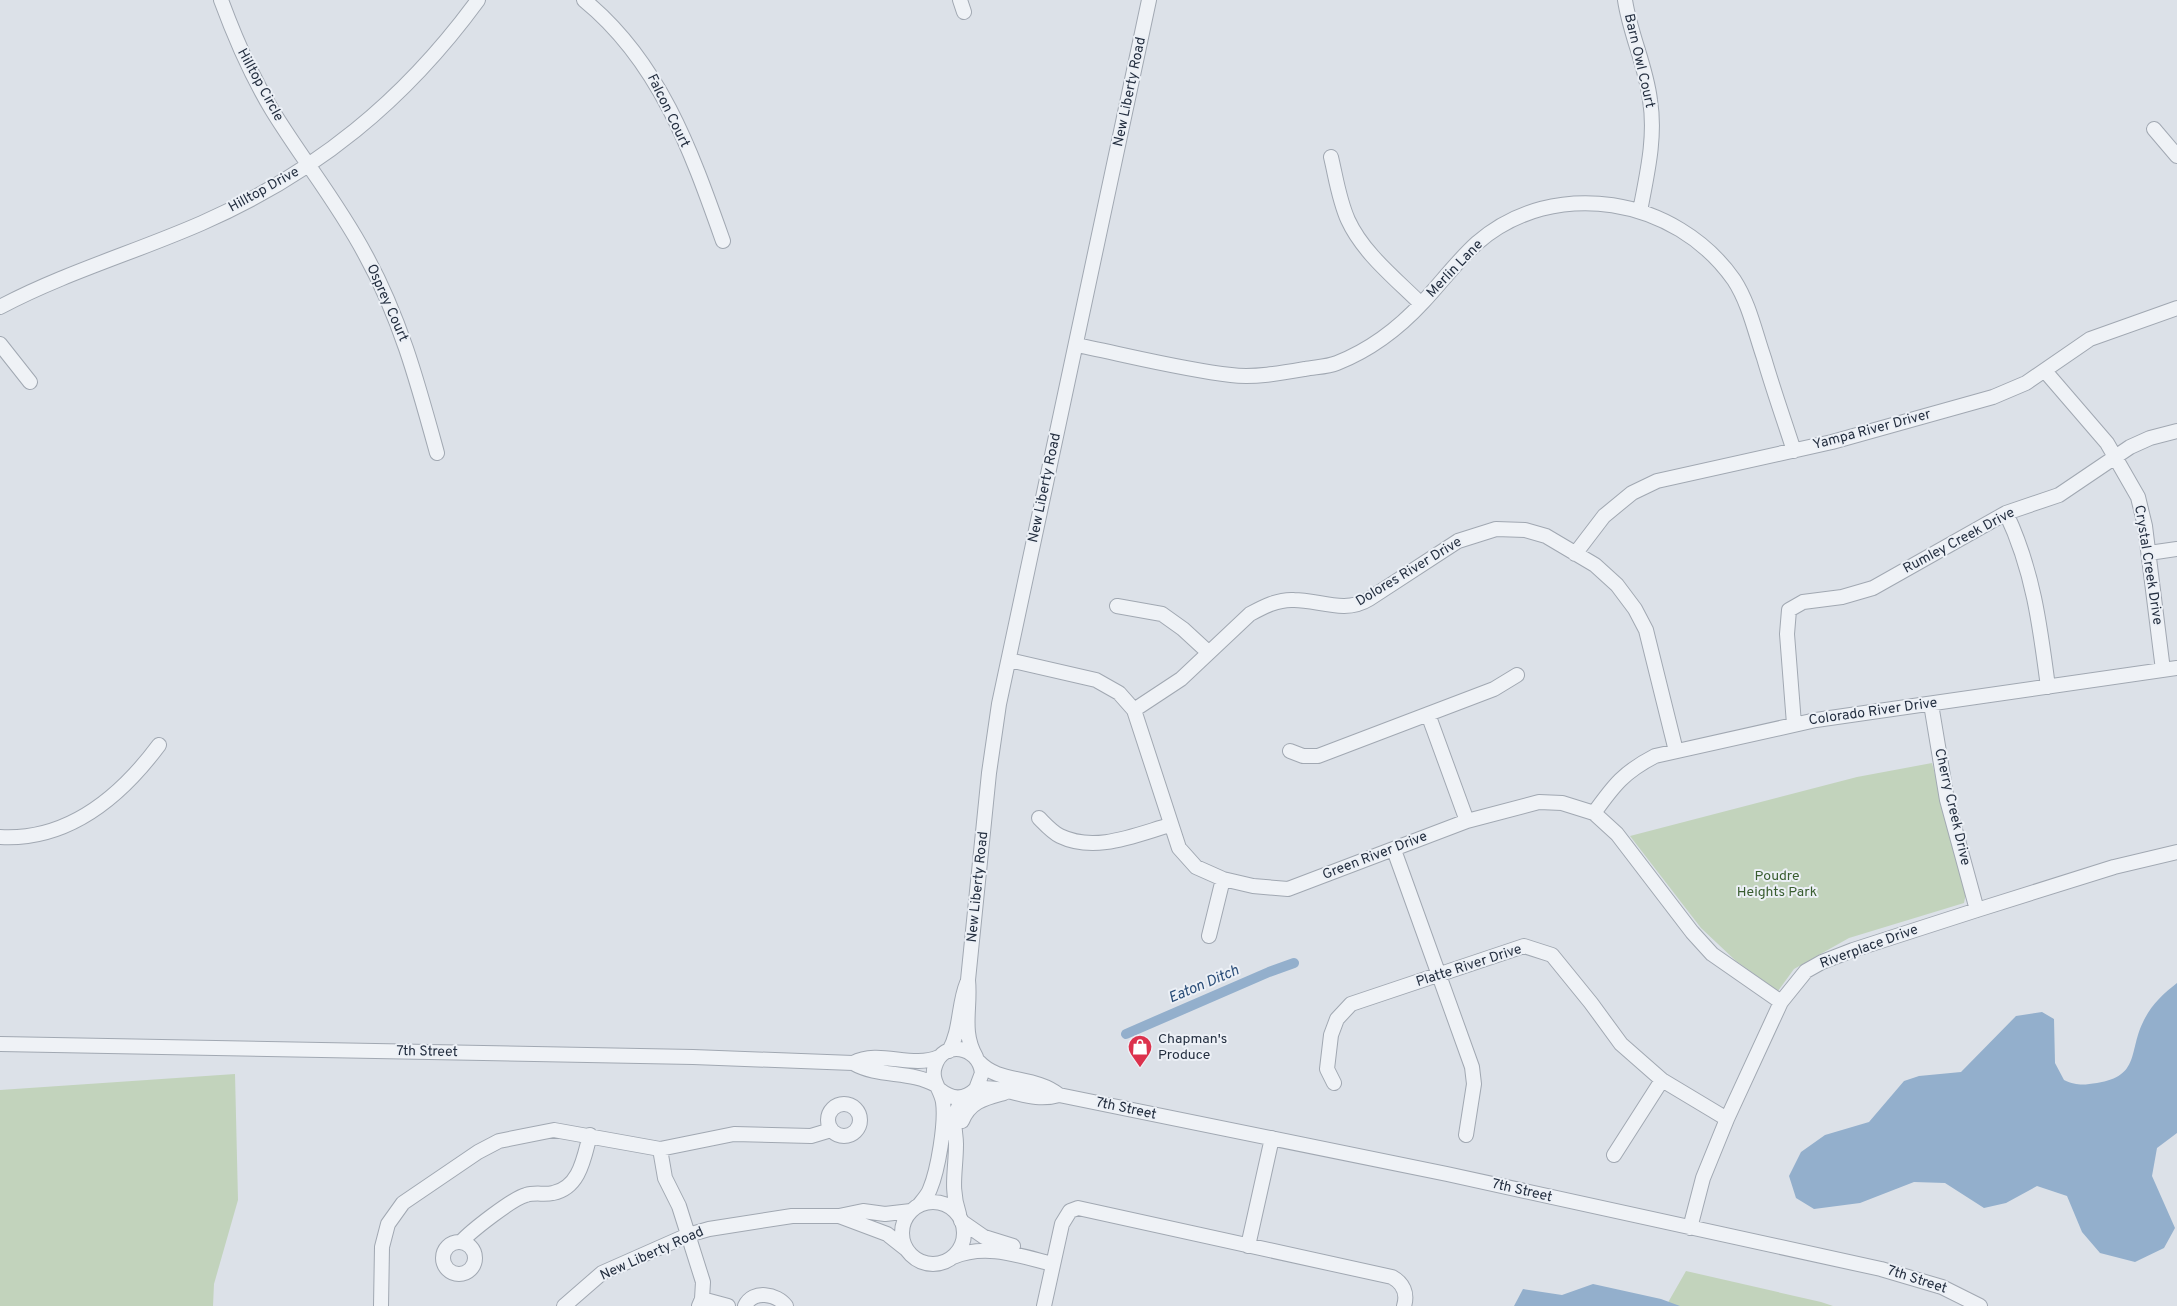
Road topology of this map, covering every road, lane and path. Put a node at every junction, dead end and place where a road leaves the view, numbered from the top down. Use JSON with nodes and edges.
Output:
{"nodes":[{"id":1,"x":221,"y":0,"type":"edge"},
{"id":2,"x":478,"y":0,"type":"edge"},
{"id":3,"x":584,"y":0,"type":"edge"},
{"id":4,"x":1149,"y":0,"type":"edge"},
{"id":5,"x":1625,"y":0,"type":"edge"},
{"id":6,"x":2154,"y":128,"type":"dead end"},
{"id":7,"x":2177,"y":156,"type":"edge"},
{"id":8,"x":1331,"y":157,"type":"dead end"},
{"id":9,"x":309,"y":165,"type":"junction"},
{"id":10,"x":1640,"y":210,"type":"junction"},
{"id":11,"x":723,"y":241,"type":"dead end"},
{"id":12,"x":1421,"y":304,"type":"junction"},
{"id":13,"x":0,"y":307,"type":"edge"},
{"id":14,"x":2177,"y":308,"type":"edge"},
{"id":15,"x":0,"y":344,"type":"edge"},
{"id":16,"x":1076,"y":345,"type":"junction"},
{"id":17,"x":2045,"y":371,"type":"junction"},
{"id":18,"x":30,"y":382,"type":"dead end"},
{"id":19,"x":2177,"y":431,"type":"edge"},
{"id":20,"x":1794,"y":451,"type":"junction"},
{"id":21,"x":437,"y":454,"type":"dead end"},
{"id":22,"x":2116,"y":455,"type":"junction"},
{"id":23,"x":2006,"y":513,"type":"junction"},
{"id":24,"x":2177,"y":549,"type":"edge"},
{"id":25,"x":2149,"y":553,"type":"junction"},
{"id":26,"x":1575,"y":554,"type":"junction"},
{"id":27,"x":1117,"y":606,"type":"dead end"},
{"id":28,"x":1208,"y":652,"type":"junction"},
{"id":29,"x":1010,"y":660,"type":"junction"},
{"id":30,"x":2170,"y":669,"type":"edge"},
{"id":31,"x":1517,"y":675,"type":"dead end"},
{"id":32,"x":2048,"y":687,"type":"junction"},
{"id":33,"x":1931,"y":704,"type":"junction"},
{"id":34,"x":1134,"y":710,"type":"junction"},
{"id":35,"x":1428,"y":714,"type":"junction"},
{"id":36,"x":1794,"y":724,"type":"junction"},
{"id":37,"x":159,"y":745,"type":"dead end"},
{"id":38,"x":1290,"y":751,"type":"dead end"},
{"id":39,"x":1676,"y":751,"type":"junction"},
{"id":40,"x":1594,"y":813,"type":"junction"},
{"id":41,"x":1039,"y":818,"type":"dead end"},
{"id":42,"x":1467,"y":821,"type":"junction"},
{"id":43,"x":1170,"y":825,"type":"junction"},
{"id":44,"x":0,"y":837,"type":"edge"},
{"id":45,"x":1394,"y":850,"type":"junction"},
{"id":46,"x":2177,"y":852,"type":"edge"},
{"id":47,"x":1223,"y":879,"type":"junction"},
{"id":48,"x":1977,"y":910,"type":"junction"},
{"id":49,"x":1208,"y":936,"type":"dead end"},
{"id":50,"x":1438,"y":975,"type":"junction"},
{"id":51,"x":968,"y":980,"type":"junction"},
{"id":52,"x":1781,"y":1002,"type":"junction"},
{"id":53,"x":0,"y":1044,"type":"edge"},
{"id":54,"x":944,"y":1054,"type":"junction"},
{"id":55,"x":978,"y":1059,"type":"junction"},
{"id":56,"x":853,"y":1063,"type":"junction"},
{"id":57,"x":1662,"y":1080,"type":"junction"},
{"id":58,"x":1334,"y":1083,"type":"dead end"},
{"id":59,"x":938,"y":1088,"type":"junction"},
{"id":60,"x":1011,"y":1091,"type":"junction"},
{"id":61,"x":972,"y":1093,"type":"junction"},
{"id":62,"x":1059,"y":1095,"type":"junction"},
{"id":63,"x":1727,"y":1119,"type":"junction"},
{"id":64,"x":831,"y":1130,"type":"dead end"},
{"id":65,"x":1466,"y":1134,"type":"dead end"},
{"id":66,"x":590,"y":1135,"type":"junction"},
{"id":67,"x":1272,"y":1138,"type":"junction"},
{"id":68,"x":956,"y":1143,"type":"junction"},
{"id":69,"x":660,"y":1148,"type":"junction"},
{"id":70,"x":1614,"y":1155,"type":"dead end"},
{"id":71,"x":915,"y":1208,"type":"junction"},
{"id":72,"x":839,"y":1216,"type":"junction"},
{"id":73,"x":961,"y":1219,"type":"junction"},
{"id":74,"x":1690,"y":1228,"type":"junction"},
{"id":75,"x":688,"y":1235,"type":"junction"},
{"id":76,"x":461,"y":1242,"type":"dead end"},
{"id":77,"x":1248,"y":1246,"type":"junction"},
{"id":78,"x":906,"y":1249,"type":"junction"},
{"id":79,"x":953,"y":1257,"type":"junction"},
{"id":80,"x":1054,"y":1259,"type":"junction"},
{"id":81,"x":700,"y":1302,"type":"edge"},
{"id":82,"x":381,"y":1306,"type":"edge"},
{"id":83,"x":564,"y":1306,"type":"edge"},
{"id":84,"x":728,"y":1306,"type":"edge"},
{"id":85,"x":745,"y":1306,"type":"edge"},
{"id":86,"x":786,"y":1306,"type":"edge"},
{"id":87,"x":1044,"y":1306,"type":"edge"},
{"id":88,"x":1404,"y":1306,"type":"edge"},
{"id":89,"x":1980,"y":1306,"type":"edge"}],
"edges":[{"from":1,"to":9,"type":"street","name":"Hilltop Circle"},
{"from":2,"to":9,"type":"street","name":"Hilltop Drive"},
{"from":3,"to":11,"type":"street","name":"Falcon Court"},
{"from":4,"to":16,"type":"street","name":"New Liberty Road"},
{"from":5,"to":10,"type":"street","name":"Barn Owl Court"},
{"from":6,"to":7,"type":"street"},
{"from":8,"to":12,"type":"street"},
{"from":9,"to":13,"type":"street","name":"Hilltop Drive"},
{"from":9,"to":21,"type":"street","name":"Osprey Court"},
{"from":10,"to":12,"type":"street","name":"Merlin Lane"},
{"from":10,"to":20,"type":"street","name":"Merlin Lane"},
{"from":12,"to":16,"type":"street","name":"Merlin Lane"},
{"from":14,"to":17,"type":"street","name":"Yampa River Driver"},
{"from":15,"to":18,"type":"street"},
{"from":16,"to":29,"type":"street","name":"New Liberty Road"},
{"from":17,"to":20,"type":"street","name":"Yampa River Driver"},
{"from":17,"to":22,"type":"street","name":"Crystal Creek Drive"},
{"from":19,"to":22,"type":"street","name":"Rumley Creek Drive"},
{"from":20,"to":26,"type":"street","name":"Yampa River Driver"},
{"from":22,"to":23,"type":"street","name":"Rumley Creek Drive"},
{"from":22,"to":25,"type":"street","name":"Crystal Creek Drive"},
{"from":23,"to":32,"type":"street"},
{"from":23,"to":36,"type":"street","name":"Rumley Creek Drive"},
{"from":24,"to":25,"type":"street"},
{"from":25,"to":30,"type":"street","name":"Crystal Creek Drive"},
{"from":26,"to":28,"type":"street","name":"Dolores River Drive"},
{"from":26,"to":39,"type":"street","name":"Dolores River Drive"},
{"from":27,"to":28,"type":"street"},
{"from":28,"to":34,"type":"street","name":"Dolores River Drive"},
{"from":29,"to":34,"type":"street","name":"Green River Drive"},
{"from":29,"to":51,"type":"street","name":"New Liberty Road"},
{"from":30,"to":32,"type":"street","name":"Colorado River Drive"},
{"from":31,"to":35,"type":"street"},
{"from":32,"to":33,"type":"street","name":"Colorado River Drive"},
{"from":33,"to":36,"type":"street","name":"Colorado River Drive"},
{"from":33,"to":48,"type":"street","name":"Cherry Creek Drive"},
{"from":34,"to":43,"type":"street","name":"Green River Drive"},
{"from":35,"to":38,"type":"street"},
{"from":35,"to":42,"type":"street"},
{"from":36,"to":39,"type":"street","name":"Colorado River Drive"},
{"from":37,"to":44,"type":"street"},
{"from":39,"to":40,"type":"street","name":"Colorado River Drive"},
{"from":40,"to":42,"type":"street","name":"Green River Drive"},
{"from":40,"to":52,"type":"street","name":"Green River Drive"},
{"from":41,"to":43,"type":"street"},
{"from":42,"to":45,"type":"street","name":"Green River Drive"},
{"from":43,"to":47,"type":"street","name":"Green River Drive"},
{"from":45,"to":47,"type":"street","name":"Green River Drive"},
{"from":45,"to":50,"type":"street"},
{"from":46,"to":48,"type":"street","name":"Riverplace Drive"},
{"from":47,"to":49,"type":"street"},
{"from":48,"to":52,"type":"street","name":"Riverplace Drive"},
{"from":50,"to":57,"type":"street","name":"Platte River Drive"},
{"from":50,"to":58,"type":"street","name":"Platte River Drive"},
{"from":50,"to":65,"type":"street"},
{"from":51,"to":54,"type":"street","name":"New Liberty Road"},
{"from":51,"to":55,"type":"street","name":"New Liberty Road"},
{"from":52,"to":63,"type":"street","name":"Riverplace Drive"},
{"from":53,"to":56,"type":"street","name":"7th Street"},
{"from":54,"to":55,"type":"street"},
{"from":54,"to":56,"type":"street","name":"7th Street"},
{"from":54,"to":59,"type":"street"},
{"from":55,"to":61,"type":"street"},
{"from":55,"to":62,"type":"street","name":"7th Street"},
{"from":56,"to":59,"type":"street","name":"7th Street"},
{"from":57,"to":63,"type":"street","name":"Platte River Drive"},
{"from":57,"to":70,"type":"street"},
{"from":59,"to":61,"type":"street"},
{"from":59,"to":71,"type":"street"},
{"from":60,"to":61,"type":"street","name":"7th Street"},
{"from":60,"to":62,"type":"street","name":"7th Street"},
{"from":60,"to":68,"type":"street"},
{"from":61,"to":68,"type":"street"},
{"from":62,"to":67,"type":"street","name":"7th Street"},
{"from":63,"to":74,"type":"street","name":"Riverplace Drive"},
{"from":64,"to":69,"type":"street"},
{"from":66,"to":69,"type":"street"},
{"from":66,"to":76,"type":"street"},
{"from":66,"to":82,"type":"street"},
{"from":67,"to":74,"type":"street","name":"7th Street"},
{"from":67,"to":77,"type":"street"},
{"from":68,"to":73,"type":"street"},
{"from":69,"to":75,"type":"street"},
{"from":71,"to":72,"type":"street","name":"New Liberty Road"},
{"from":71,"to":73,"type":"street"},
{"from":71,"to":78,"type":"street"},
{"from":72,"to":75,"type":"street","name":"New Liberty Road"},
{"from":72,"to":78,"type":"street","name":"New Liberty Road"},
{"from":73,"to":79,"type":"street"},
{"from":73,"to":80,"type":"street"},
{"from":74,"to":89,"type":"street","name":"7th Street"},
{"from":75,"to":81,"type":"street"},
{"from":75,"to":83,"type":"street","name":"New Liberty Road"},
{"from":77,"to":80,"type":"street"},
{"from":77,"to":88,"type":"street"},
{"from":78,"to":79,"type":"street"},
{"from":79,"to":80,"type":"street"},
{"from":80,"to":87,"type":"street"},
{"from":81,"to":84,"type":"street"},
{"from":85,"to":86,"type":"street"}]}
